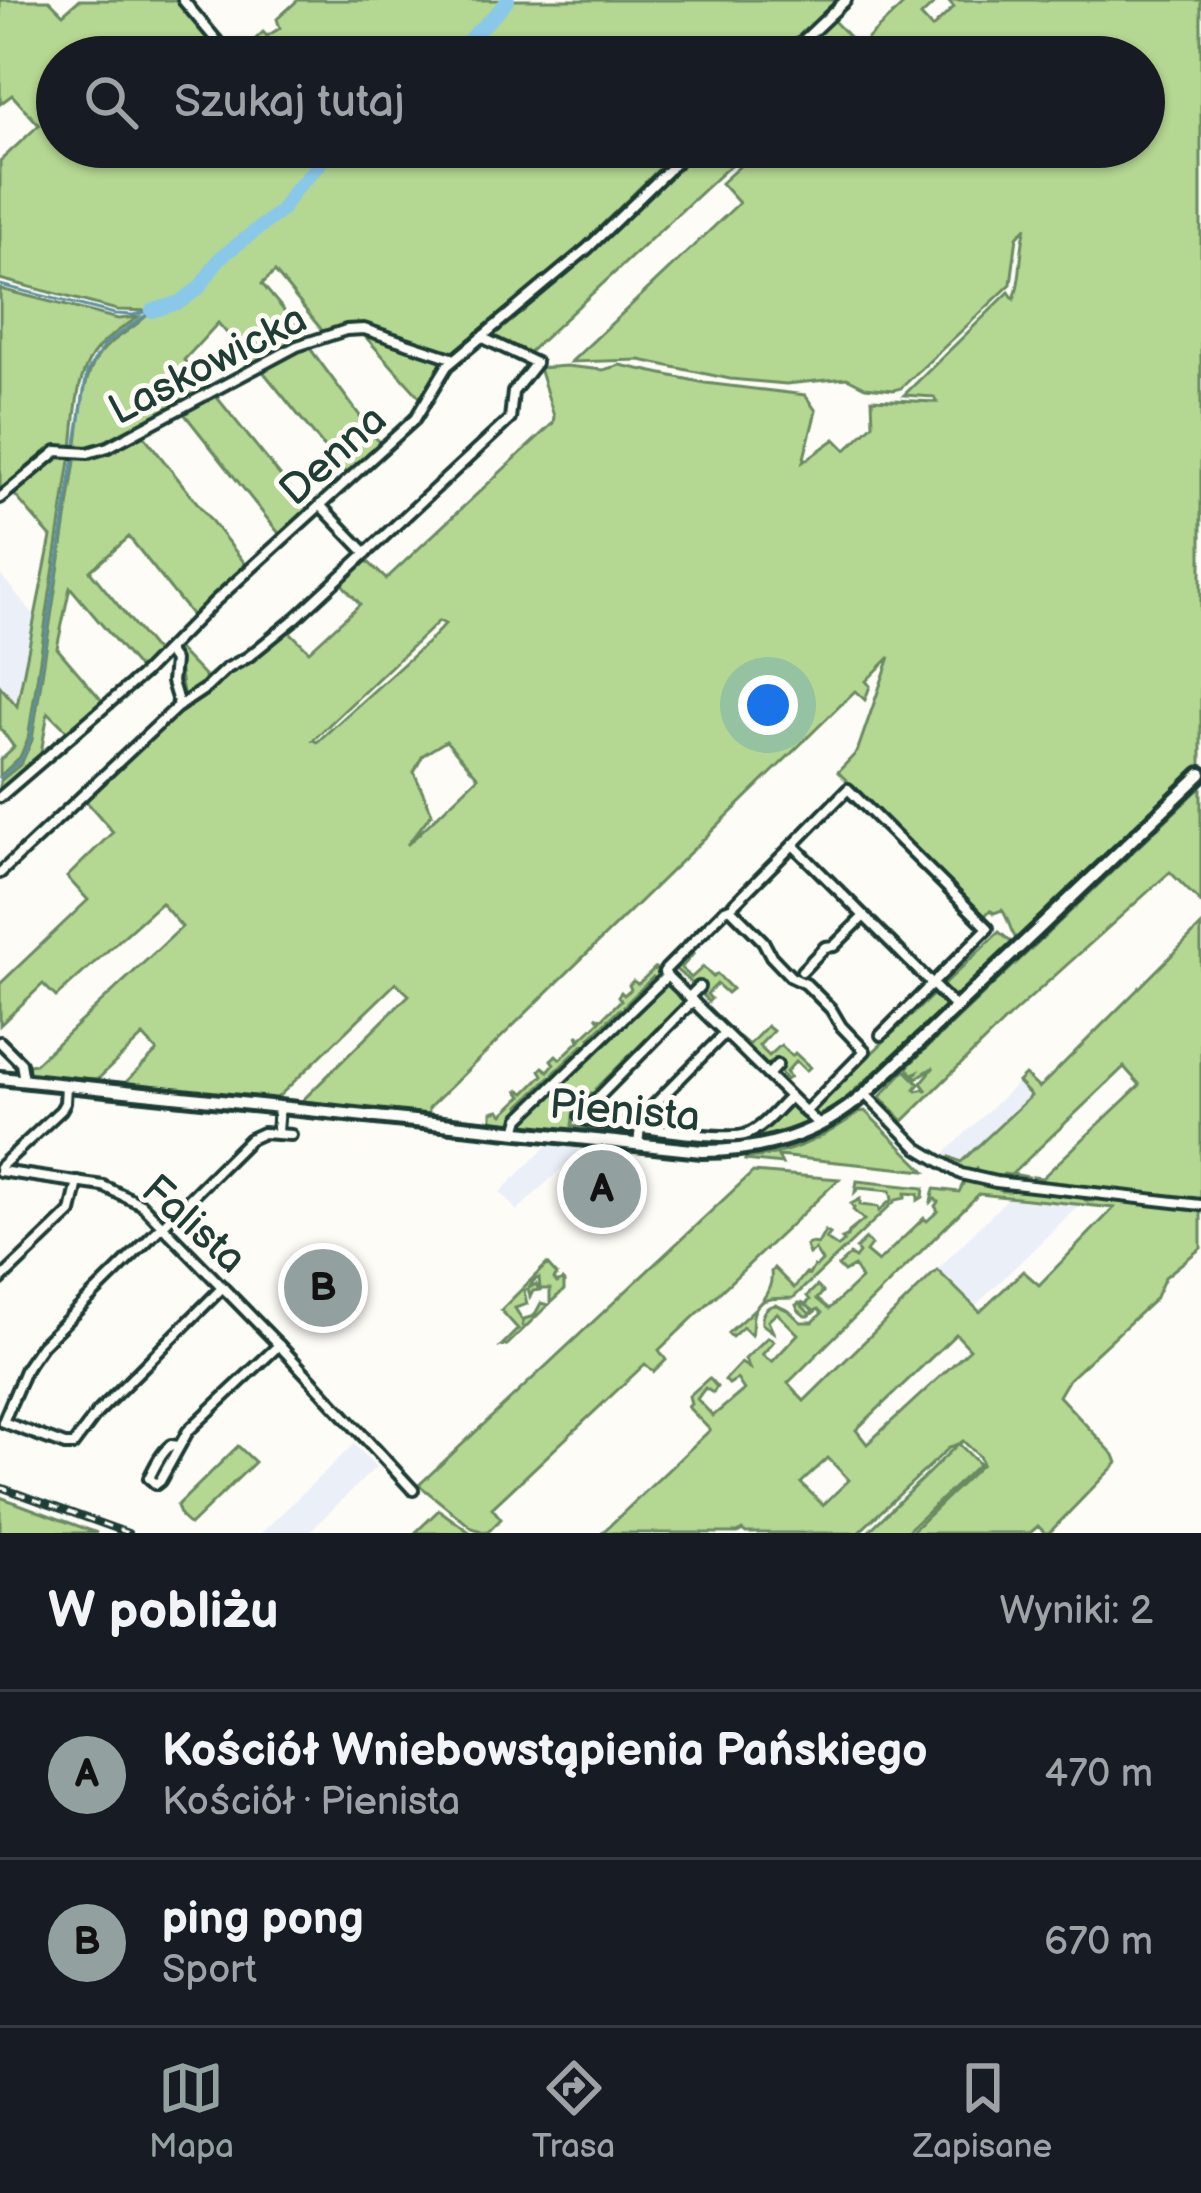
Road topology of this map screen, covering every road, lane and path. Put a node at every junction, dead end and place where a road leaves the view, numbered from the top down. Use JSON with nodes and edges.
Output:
{"nodes":[{"id":1,"x":184,"y":0,"type":"edge"},
{"id":2,"x":846,"y":0,"type":"edge"},
{"id":3,"x":213,"y":36,"type":"edge"},
{"id":4,"x":807,"y":36,"type":"edge"},
{"id":5,"x":670,"y":168,"type":"edge"},
{"id":6,"x":481,"y":337,"type":"junction"},
{"id":7,"x":455,"y":359,"type":"junction"},
{"id":8,"x":0,"y":498,"type":"edge"},
{"id":9,"x":320,"y":505,"type":"junction"},
{"id":10,"x":366,"y":553,"type":"junction"},
{"id":11,"x":167,"y":651,"type":"junction"},
{"id":12,"x":179,"y":705,"type":"junction"},
{"id":13,"x":1201,"y":774,"type":"edge"},
{"id":14,"x":0,"y":797,"type":"edge"},
{"id":15,"x":793,"y":845,"type":"junction"},
{"id":16,"x":0,"y":873,"type":"edge"},
{"id":17,"x":734,"y":904,"type":"dead end"},
{"id":18,"x":864,"y":916,"type":"junction"},
{"id":19,"x":802,"y":970,"type":"dead end"},
{"id":20,"x":667,"y":976,"type":"junction"},
{"id":21,"x":932,"y":984,"type":"junction"},
{"id":22,"x":699,"y":987,"type":"dead end"},
{"id":23,"x":691,"y":999,"type":"junction"},
{"id":24,"x":956,"y":1008,"type":"junction"},
{"id":25,"x":725,"y":1033,"type":"junction"},
{"id":26,"x":881,"y":1035,"type":"dead end"},
{"id":27,"x":0,"y":1042,"type":"edge"},
{"id":28,"x":777,"y":1065,"type":"dead end"},
{"id":29,"x":768,"y":1075,"type":"junction"},
{"id":30,"x":0,"y":1078,"type":"edge"},
{"id":31,"x":24,"y":1080,"type":"junction"},
{"id":32,"x":66,"y":1085,"type":"junction"},
{"id":33,"x":865,"y":1094,"type":"junction"},
{"id":34,"x":790,"y":1096,"type":"junction"},
{"id":35,"x":279,"y":1107,"type":"junction"},
{"id":36,"x":805,"y":1112,"type":"junction"},
{"id":37,"x":820,"y":1126,"type":"junction"},
{"id":38,"x":640,"y":1127,"type":"junction"},
{"id":39,"x":278,"y":1132,"type":"junction"},
{"id":40,"x":516,"y":1132,"type":"junction"},
{"id":41,"x":291,"y":1135,"type":"dead end"},
{"id":42,"x":638,"y":1145,"type":"junction"},
{"id":43,"x":0,"y":1169,"type":"edge"},
{"id":44,"x":78,"y":1182,"type":"junction"},
{"id":45,"x":1201,"y":1205,"type":"edge"},
{"id":46,"x":165,"y":1226,"type":"junction"},
{"id":47,"x":0,"y":1280,"type":"edge"},
{"id":48,"x":223,"y":1287,"type":"junction"},
{"id":49,"x":279,"y":1345,"type":"junction"},
{"id":50,"x":2,"y":1422,"type":"edge"},
{"id":51,"x":155,"y":1484,"type":"dead end"},
{"id":52,"x":413,"y":1490,"type":"dead end"}],
"edges":[{"from":1,"to":3,"type":"street"},
{"from":2,"to":4,"type":"street"},
{"from":5,"to":6,"type":"street","name":"Denna"},
{"from":6,"to":7,"type":"street","name":"Denna"},
{"from":6,"to":10,"type":"street"},
{"from":7,"to":8,"type":"street","name":"Laskowicka"},
{"from":7,"to":9,"type":"street","name":"Denna"},
{"from":9,"to":10,"type":"street"},
{"from":9,"to":11,"type":"street","name":"Denna"},
{"from":10,"to":12,"type":"street"},
{"from":11,"to":12,"type":"street"},
{"from":11,"to":14,"type":"street","name":"Denna"},
{"from":12,"to":16,"type":"street"},
{"from":13,"to":24,"type":"street","name":"Pienista"},
{"from":15,"to":17,"type":"street"},
{"from":15,"to":18,"type":"street"},
{"from":15,"to":21,"type":"street"},
{"from":18,"to":19,"type":"street"},
{"from":18,"to":21,"type":"street"},
{"from":20,"to":23,"type":"street"},
{"from":20,"to":36,"type":"street"},
{"from":20,"to":40,"type":"street"},
{"from":21,"to":24,"type":"street"},
{"from":21,"to":26,"type":"street"},
{"from":22,"to":23,"type":"street"},
{"from":23,"to":25,"type":"street"},
{"from":23,"to":38,"type":"street"},
{"from":24,"to":33,"type":"street","name":"Pienista"},
{"from":25,"to":29,"type":"street"},
{"from":25,"to":38,"type":"street"},
{"from":27,"to":31,"type":"street"},
{"from":28,"to":29,"type":"street"},
{"from":29,"to":34,"type":"street"},
{"from":30,"to":31,"type":"street","name":"Pienista"},
{"from":31,"to":32,"type":"street","name":"Pienista"},
{"from":32,"to":35,"type":"street","name":"Pienista"},
{"from":32,"to":43,"type":"street"},
{"from":33,"to":37,"type":"street","name":"Pienista"},
{"from":33,"to":45,"type":"street"},
{"from":34,"to":36,"type":"street"},
{"from":34,"to":38,"type":"street"},
{"from":35,"to":39,"type":"street"},
{"from":35,"to":40,"type":"street","name":"Pienista"},
{"from":36,"to":37,"type":"street"},
{"from":37,"to":42,"type":"street","name":"Pienista"},
{"from":38,"to":42,"type":"street"},
{"from":39,"to":41,"type":"street"},
{"from":39,"to":46,"type":"street"},
{"from":40,"to":42,"type":"street","name":"Pienista"},
{"from":43,"to":44,"type":"street","name":"Falista"},
{"from":44,"to":46,"type":"street","name":"Falista"},
{"from":44,"to":47,"type":"street"},
{"from":46,"to":48,"type":"street","name":"Falista"},
{"from":46,"to":50,"type":"street"},
{"from":48,"to":49,"type":"street","name":"Falista"},
{"from":48,"to":50,"type":"street"},
{"from":49,"to":51,"type":"street"},
{"from":49,"to":52,"type":"street","name":"Falista"}]}
